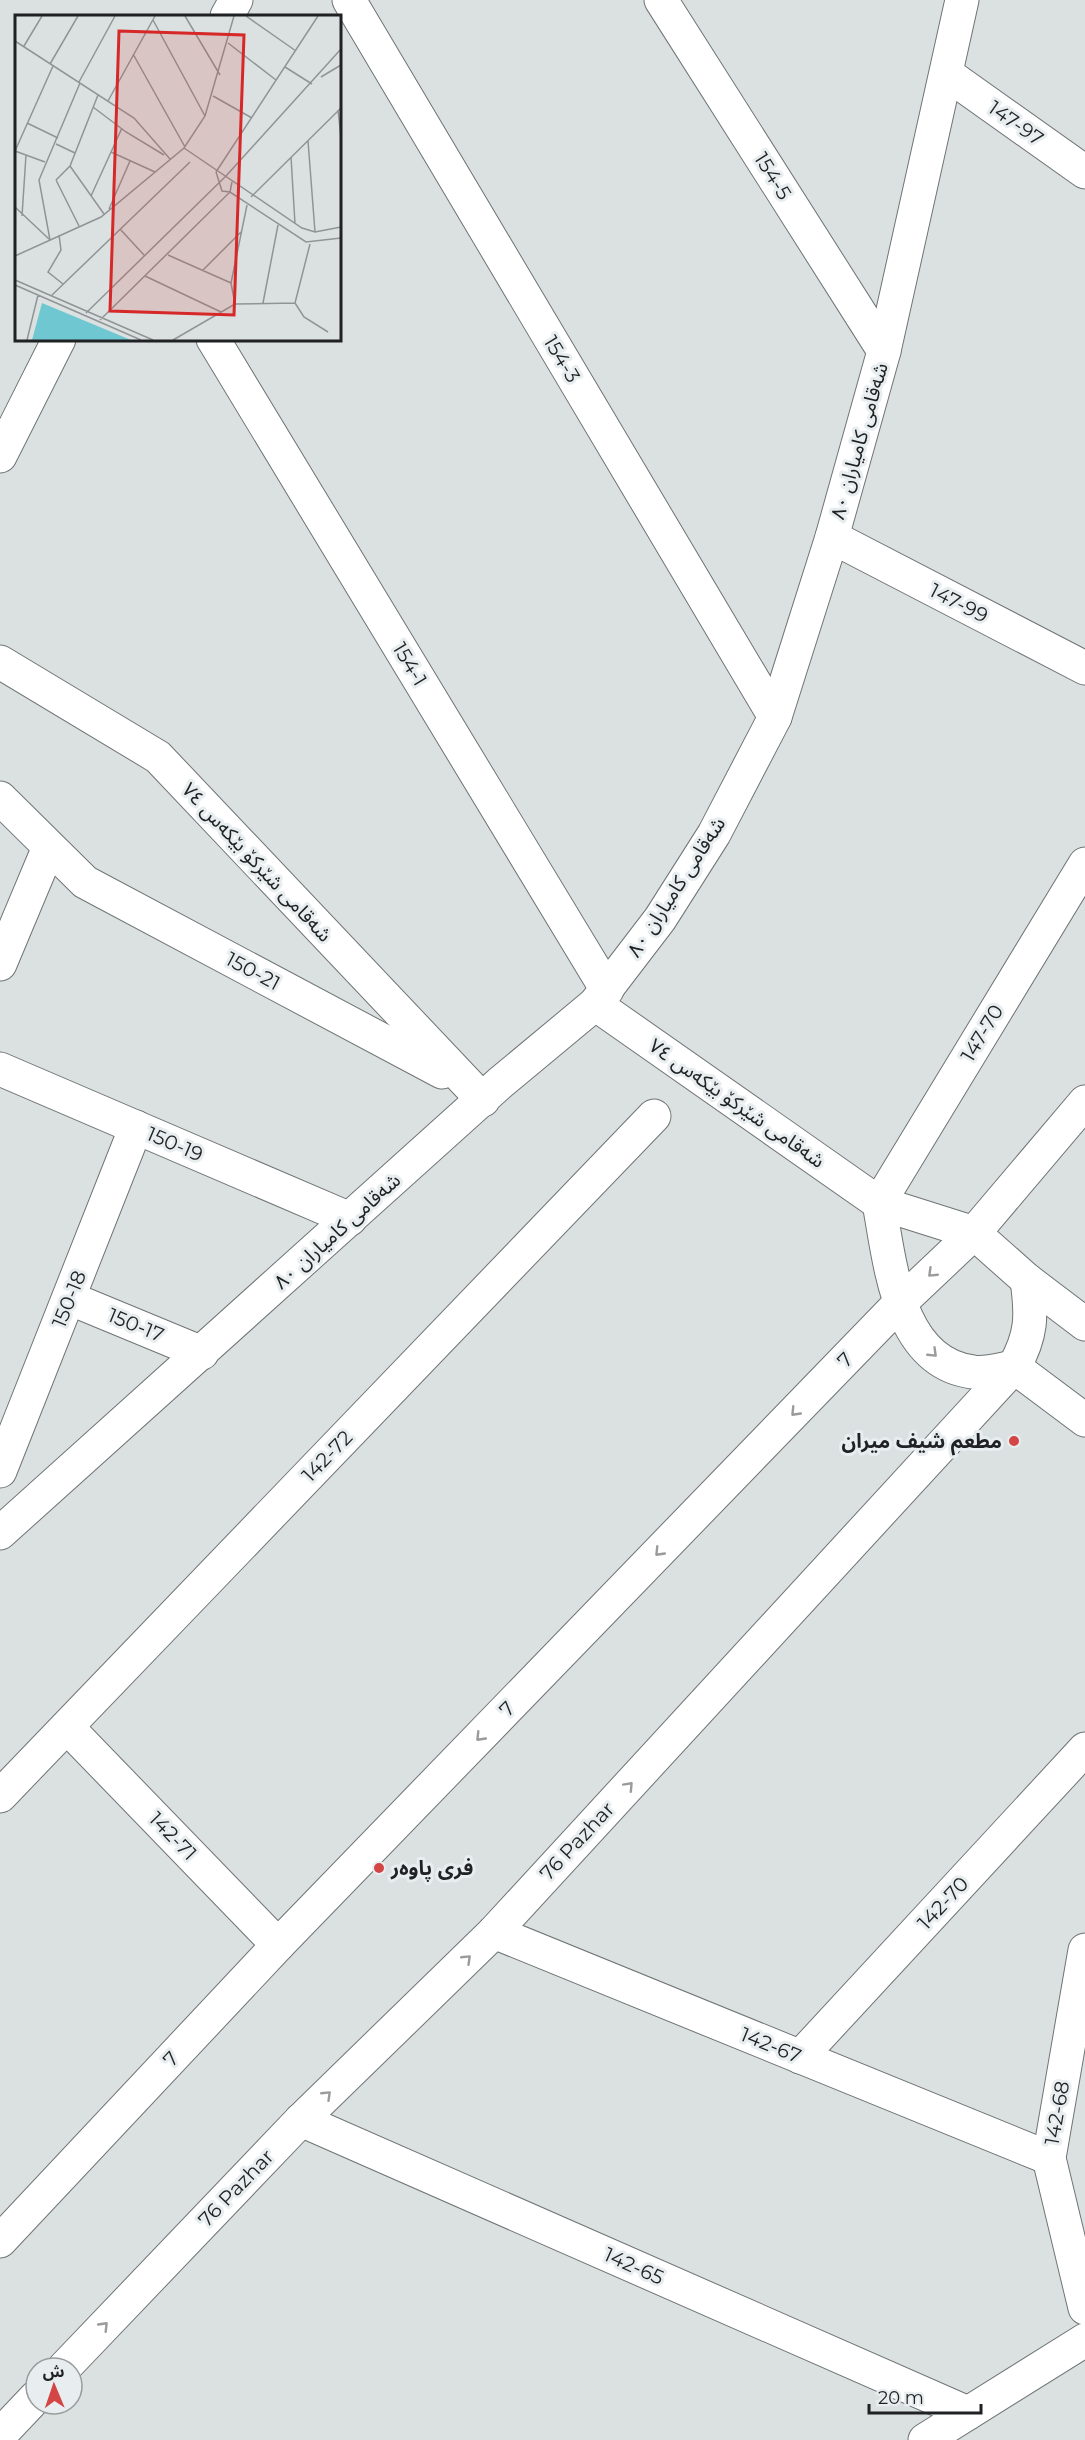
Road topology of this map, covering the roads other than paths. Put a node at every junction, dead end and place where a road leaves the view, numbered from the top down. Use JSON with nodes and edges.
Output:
{"nodes":[{"id":1,"x":236,"y":0,"type":"edge"},
{"id":2,"x":349,"y":0,"type":"edge"},
{"id":3,"x":661,"y":0,"type":"edge"},
{"id":4,"x":962,"y":0,"type":"edge"},
{"id":5,"x":228,"y":15,"type":"edge"},
{"id":6,"x":947,"y":74,"type":"junction"},
{"id":7,"x":1085,"y":172,"type":"edge"},
{"id":8,"x":58,"y":340,"type":"edge"},
{"id":9,"x":214,"y":340,"type":"edge"},
{"id":10,"x":884,"y":351,"type":"junction"},
{"id":11,"x":0,"y":456,"type":"edge"},
{"id":12,"x":832,"y":537,"type":"junction"},
{"id":13,"x":0,"y":662,"type":"edge"},
{"id":14,"x":1085,"y":668,"type":"edge"},
{"id":15,"x":775,"y":717,"type":"junction"},
{"id":16,"x":0,"y":798,"type":"edge"},
{"id":17,"x":49,"y":847,"type":"junction"},
{"id":18,"x":1085,"y":864,"type":"edge"},
{"id":19,"x":0,"y":964,"type":"edge"},
{"id":20,"x":601,"y":997,"type":"junction"},
{"id":21,"x":0,"y":1069,"type":"edge"},
{"id":22,"x":474,"y":1092,"type":"junction"},
{"id":23,"x":1085,"y":1102,"type":"edge"},
{"id":24,"x":654,"y":1116,"type":"dead end"},
{"id":25,"x":136,"y":1127,"type":"junction"},
{"id":26,"x":879,"y":1203,"type":"junction"},
{"id":27,"x":350,"y":1219,"type":"junction"},
{"id":28,"x":974,"y":1233,"type":"junction"},
{"id":29,"x":1027,"y":1281,"type":"junction"},
{"id":30,"x":69,"y":1298,"type":"junction"},
{"id":31,"x":899,"y":1304,"type":"junction"},
{"id":32,"x":1085,"y":1324,"type":"edge"},
{"id":33,"x":202,"y":1353,"type":"junction"},
{"id":34,"x":1014,"y":1367,"type":"junction"},
{"id":35,"x":1085,"y":1420,"type":"edge"},
{"id":36,"x":0,"y":1471,"type":"edge"},
{"id":37,"x":0,"y":1533,"type":"edge"},
{"id":38,"x":67,"y":1727,"type":"junction"},
{"id":39,"x":1085,"y":1749,"type":"edge"},
{"id":40,"x":0,"y":1796,"type":"edge"},
{"id":41,"x":494,"y":1932,"type":"junction"},
{"id":42,"x":278,"y":1945,"type":"junction"},
{"id":43,"x":1085,"y":1950,"type":"edge"},
{"id":44,"x":800,"y":2056,"type":"junction"},
{"id":45,"x":301,"y":2120,"type":"junction"},
{"id":46,"x":1049,"y":2158,"type":"junction"},
{"id":47,"x":0,"y":2241,"type":"edge"},
{"id":48,"x":1085,"y":2308,"type":"edge"},
{"id":49,"x":1085,"y":2340,"type":"edge"},
{"id":50,"x":75,"y":2356,"type":"edge"},
{"id":51,"x":24,"y":2409,"type":"edge"},
{"id":52,"x":968,"y":2413,"type":"junction"},
{"id":53,"x":0,"y":2434,"type":"edge"},
{"id":54,"x":925,"y":2440,"type":"edge"}],
"edges":[{"from":1,"to":5,"type":"street"},
{"from":2,"to":15,"type":"street","name":"154-3"},
{"from":3,"to":10,"type":"street","name":"154-5"},
{"from":4,"to":6,"type":"street","name":"شەقامی کامیاران ٨٠"},
{"from":6,"to":7,"type":"street","name":"147-97"},
{"from":6,"to":10,"type":"street","name":"شەقامی کامیاران ٨٠"},
{"from":8,"to":11,"type":"street"},
{"from":9,"to":20,"type":"street","name":"154-1"},
{"from":10,"to":12,"type":"street","name":"شەقامی کامیاران ٨٠"},
{"from":12,"to":14,"type":"street","name":"147-99"},
{"from":12,"to":15,"type":"street","name":"شەقامی کامیاران ٨٠"},
{"from":13,"to":22,"type":"street","name":"شەقامی شێرکۆ بێکەس ٧٤"},
{"from":15,"to":20,"type":"street","name":"شەقامی کامیاران ٨٠"},
{"from":16,"to":17,"type":"street","name":"150-21"},
{"from":17,"to":19,"type":"street"},
{"from":17,"to":22,"type":"street","name":"150-21"},
{"from":18,"to":26,"type":"street","name":"147-70"},
{"from":20,"to":22,"type":"street","name":"شەقامی کامیاران ٨٠"},
{"from":20,"to":26,"type":"street","name":"شەقامی شێرکۆ بێکەس ٧٤"},
{"from":21,"to":25,"type":"street","name":"150-19"},
{"from":22,"to":27,"type":"street","name":"شەقامی کامیاران ٨٠"},
{"from":23,"to":28,"type":"street","name":"7"},
{"from":24,"to":38,"type":"street","name":"142-72"},
{"from":25,"to":27,"type":"street","name":"150-19"},
{"from":25,"to":30,"type":"street","name":"150-18"},
{"from":26,"to":28,"type":"street","name":"شەقامی شێرکۆ بێکەس ٧٤"},
{"from":26,"to":31,"type":"street"},
{"from":27,"to":33,"type":"street","name":"شەقامی کامیاران ٨٠"},
{"from":28,"to":29,"type":"street","name":"شەقامی شێرکۆ بێکەس ٧٤"},
{"from":28,"to":31,"type":"street","name":"7","one_way":true},
{"from":29,"to":32,"type":"street","name":"شەقامی شێرکۆ بێکەس ٧٤"},
{"from":29,"to":34,"type":"street","name":"76 Pazhar"},
{"from":30,"to":33,"type":"street","name":"150-17"},
{"from":30,"to":36,"type":"street","name":"150-18"},
{"from":31,"to":34,"type":"street","one_way":true},
{"from":31,"to":42,"type":"street","name":"7","one_way":true},
{"from":33,"to":37,"type":"street","name":"شەقامی کامیاران ٨٠"},
{"from":34,"to":35,"type":"street"},
{"from":41,"to":34,"type":"street","name":"76 Pazhar","one_way":true},
{"from":38,"to":40,"type":"street","name":"142-72"},
{"from":38,"to":42,"type":"street","name":"142-71"},
{"from":39,"to":44,"type":"street","name":"142-70"},
{"from":41,"to":44,"type":"street","name":"142-67"},
{"from":45,"to":41,"type":"street","name":"76 Pazhar","one_way":true},
{"from":42,"to":47,"type":"street","name":"7"},
{"from":43,"to":46,"type":"street","name":"142-68"},
{"from":44,"to":46,"type":"street","name":"142-67"},
{"from":50,"to":45,"type":"street","name":"76 Pazhar","one_way":true},
{"from":45,"to":52,"type":"street","name":"142-65"},
{"from":46,"to":48,"type":"street","name":"142-68"},
{"from":49,"to":52,"type":"street"},
{"from":51,"to":53,"type":"street"},
{"from":52,"to":54,"type":"street"}]}
